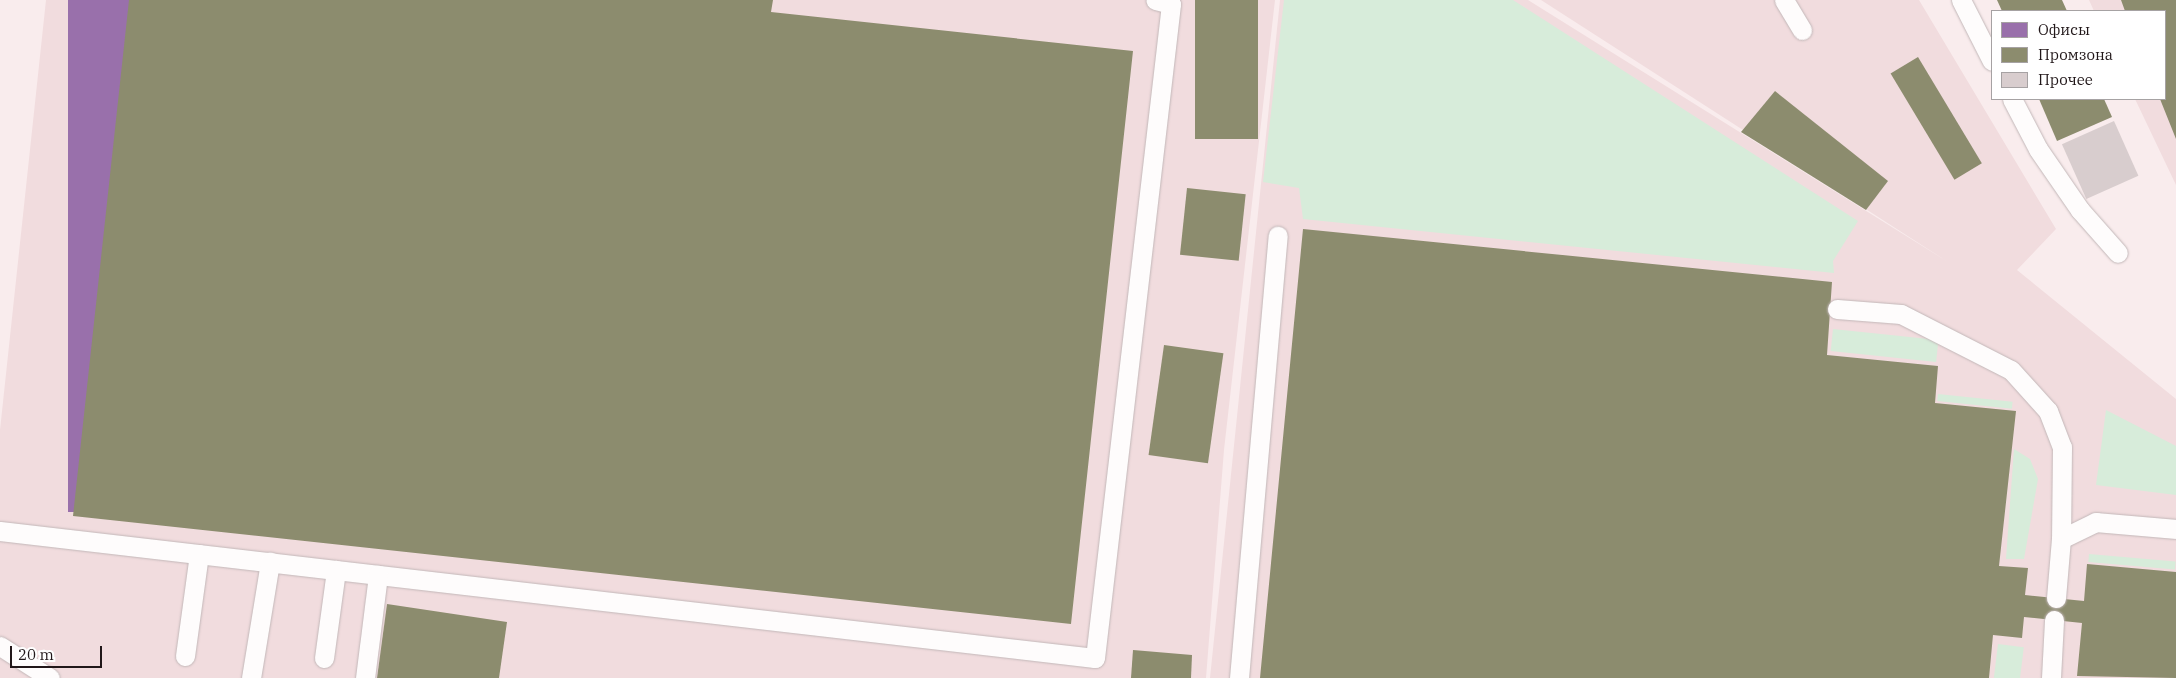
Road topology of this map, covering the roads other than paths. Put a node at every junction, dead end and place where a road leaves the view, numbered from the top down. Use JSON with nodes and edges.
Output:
{"nodes":[{"id":1,"x":1155,"y":0,"type":"edge"},
{"id":2,"x":1784,"y":0,"type":"edge"},
{"id":3,"x":1961,"y":0,"type":"edge"},
{"id":4,"x":1802,"y":30,"type":"dead end"},
{"id":5,"x":1991,"y":59,"type":"edge"},
{"id":6,"x":2013,"y":100,"type":"edge"},
{"id":7,"x":1278,"y":236,"type":"dead end"},
{"id":8,"x":2118,"y":253,"type":"dead end"},
{"id":9,"x":1837,"y":309,"type":"dead end"},
{"id":10,"x":2176,"y":529,"type":"edge"},
{"id":11,"x":0,"y":531,"type":"edge"},
{"id":12,"x":2061,"y":538,"type":"junction"},
{"id":13,"x":199,"y":554,"type":"junction"},
{"id":14,"x":270,"y":562,"type":"junction"},
{"id":15,"x":336,"y":570,"type":"junction"},
{"id":16,"x":378,"y":575,"type":"junction"},
{"id":17,"x":2056,"y":598,"type":"dead end"},
{"id":18,"x":2054,"y":620,"type":"dead end"},
{"id":19,"x":0,"y":646,"type":"edge"},
{"id":20,"x":186,"y":656,"type":"dead end"},
{"id":21,"x":324,"y":658,"type":"dead end"},
{"id":22,"x":50,"y":678,"type":"edge"},
{"id":23,"x":251,"y":678,"type":"edge"},
{"id":24,"x":365,"y":678,"type":"edge"},
{"id":25,"x":1239,"y":678,"type":"edge"},
{"id":26,"x":2051,"y":678,"type":"edge"}],
"edges":[{"from":1,"to":16,"type":"lane"},
{"from":2,"to":4,"type":"lane"},
{"from":3,"to":5,"type":"lane"},
{"from":6,"to":8,"type":"lane"},
{"from":7,"to":25,"type":"lane"},
{"from":9,"to":12,"type":"lane"},
{"from":10,"to":12,"type":"lane"},
{"from":11,"to":13,"type":"lane"},
{"from":12,"to":17,"type":"lane"},
{"from":13,"to":14,"type":"lane"},
{"from":13,"to":20,"type":"lane"},
{"from":14,"to":15,"type":"lane"},
{"from":14,"to":23,"type":"lane"},
{"from":15,"to":16,"type":"lane"},
{"from":15,"to":21,"type":"lane"},
{"from":16,"to":24,"type":"lane"},
{"from":18,"to":26,"type":"lane"},
{"from":19,"to":22,"type":"lane"}]}
